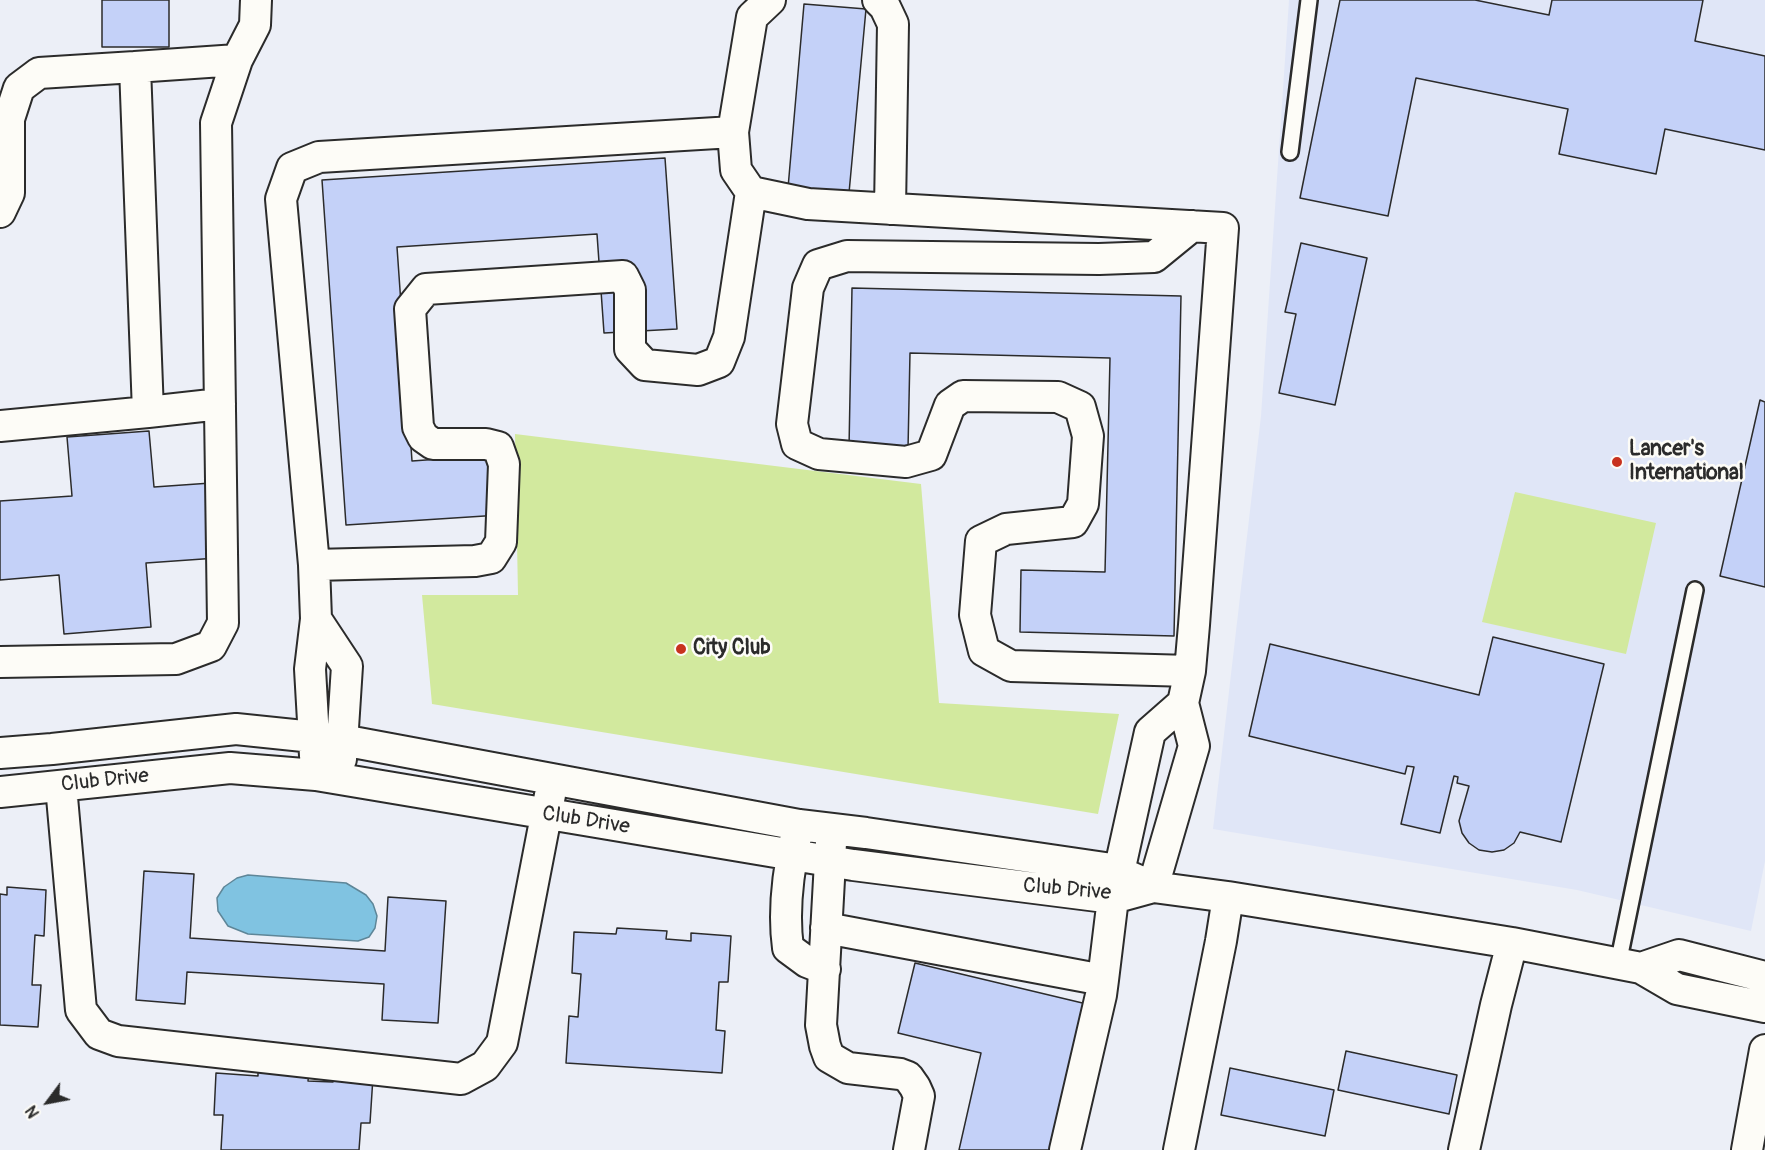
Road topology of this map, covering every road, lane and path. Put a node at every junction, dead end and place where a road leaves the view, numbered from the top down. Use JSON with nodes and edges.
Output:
{"nodes":[{"id":1,"x":256,"y":0,"type":"edge"},
{"id":2,"x":770,"y":0,"type":"edge"},
{"id":3,"x":878,"y":0,"type":"edge"},
{"id":4,"x":1309,"y":0,"type":"edge"},
{"id":5,"x":237,"y":60,"type":"junction"},
{"id":6,"x":135,"y":67,"type":"junction"},
{"id":7,"x":733,"y":132,"type":"junction"},
{"id":8,"x":1290,"y":152,"type":"dead end"},
{"id":9,"x":751,"y":192,"type":"junction"},
{"id":10,"x":890,"y":209,"type":"junction"},
{"id":11,"x":0,"y":212,"type":"edge"},
{"id":12,"x":1192,"y":226,"type":"junction"},
{"id":13,"x":220,"y":404,"type":"junction"},
{"id":14,"x":148,"y":412,"type":"junction"},
{"id":15,"x":0,"y":426,"type":"edge"},
{"id":16,"x":314,"y":565,"type":"junction"},
{"id":17,"x":1695,"y":590,"type":"dead end"},
{"id":18,"x":0,"y":662,"type":"edge"},
{"id":19,"x":1190,"y":671,"type":"junction"},
{"id":20,"x":1183,"y":703,"type":"junction"},
{"id":21,"x":328,"y":739,"type":"junction"},
{"id":22,"x":0,"y":753,"type":"edge"},
{"id":23,"x":328,"y":777,"type":"junction"},
{"id":24,"x":554,"y":779,"type":"junction"},
{"id":25,"x":61,"y":786,"type":"junction"},
{"id":26,"x":0,"y":792,"type":"edge"},
{"id":27,"x":546,"y":814,"type":"junction"},
{"id":28,"x":799,"y":825,"type":"junction"},
{"id":29,"x":831,"y":829,"type":"junction"},
{"id":30,"x":792,"y":854,"type":"junction"},
{"id":31,"x":830,"y":861,"type":"junction"},
{"id":32,"x":1116,"y":885,"type":"junction"},
{"id":33,"x":1153,"y":887,"type":"junction"},
{"id":34,"x":1228,"y":897,"type":"junction"},
{"id":35,"x":826,"y":928,"type":"junction"},
{"id":36,"x":1512,"y":943,"type":"junction"},
{"id":37,"x":1629,"y":966,"type":"junction"},
{"id":38,"x":825,"y":969,"type":"junction"},
{"id":39,"x":1765,"y":977,"type":"edge"},
{"id":40,"x":1102,"y":980,"type":"junction"},
{"id":41,"x":1765,"y":1007,"type":"edge"},
{"id":42,"x":1765,"y":1050,"type":"edge"},
{"id":43,"x":909,"y":1150,"type":"edge"},
{"id":44,"x":1065,"y":1150,"type":"edge"},
{"id":45,"x":1179,"y":1150,"type":"edge"},
{"id":46,"x":1464,"y":1150,"type":"edge"},
{"id":47,"x":1747,"y":1150,"type":"edge"}],
"edges":[{"from":1,"to":5,"type":"street"},
{"from":2,"to":7,"type":"street"},
{"from":3,"to":10,"type":"street"},
{"from":4,"to":8,"type":"lane"},
{"from":5,"to":6,"type":"street"},
{"from":5,"to":13,"type":"street"},
{"from":6,"to":11,"type":"street"},
{"from":6,"to":14,"type":"street"},
{"from":7,"to":9,"type":"street"},
{"from":7,"to":16,"type":"street"},
{"from":9,"to":10,"type":"street"},
{"from":9,"to":16,"type":"street"},
{"from":10,"to":12,"type":"street"},
{"from":12,"to":19,"type":"street"},
{"from":12,"to":19,"type":"street"},
{"from":13,"to":14,"type":"street"},
{"from":13,"to":18,"type":"street"},
{"from":14,"to":15,"type":"street"},
{"from":16,"to":21,"type":"street"},
{"from":17,"to":37,"type":"lane"},
{"from":19,"to":20,"type":"street"},
{"from":20,"to":32,"type":"street"},
{"from":20,"to":33,"type":"street"},
{"from":21,"to":22,"type":"street","name":"Club Drive"},
{"from":21,"to":23,"type":"street"},
{"from":21,"to":24,"type":"street","name":"Club Drive"},
{"from":23,"to":25,"type":"street","name":"Club Drive"},
{"from":23,"to":27,"type":"street","name":"Club Drive"},
{"from":24,"to":27,"type":"street"},
{"from":24,"to":28,"type":"street","name":"Club Drive"},
{"from":25,"to":26,"type":"street","name":"Club Drive"},
{"from":25,"to":27,"type":"street"},
{"from":27,"to":30,"type":"street","name":"Club Drive"},
{"from":28,"to":29,"type":"street","name":"Club Drive"},
{"from":28,"to":30,"type":"street"},
{"from":29,"to":31,"type":"street"},
{"from":29,"to":32,"type":"street","name":"Club Drive"},
{"from":30,"to":31,"type":"street","name":"Club Drive"},
{"from":30,"to":38,"type":"street"},
{"from":31,"to":32,"type":"street","name":"Club Drive"},
{"from":31,"to":35,"type":"street"},
{"from":32,"to":33,"type":"street","name":"Club Drive"},
{"from":32,"to":40,"type":"street"},
{"from":33,"to":34,"type":"street","name":"Club Drive"},
{"from":34,"to":36,"type":"street","name":"Club Drive"},
{"from":34,"to":45,"type":"street"},
{"from":35,"to":38,"type":"street"},
{"from":35,"to":40,"type":"street"},
{"from":36,"to":37,"type":"street","name":"Club Drive"},
{"from":36,"to":46,"type":"street"},
{"from":37,"to":39,"type":"street"},
{"from":37,"to":41,"type":"street"},
{"from":38,"to":43,"type":"street"},
{"from":40,"to":44,"type":"street"},
{"from":42,"to":47,"type":"street"}]}
